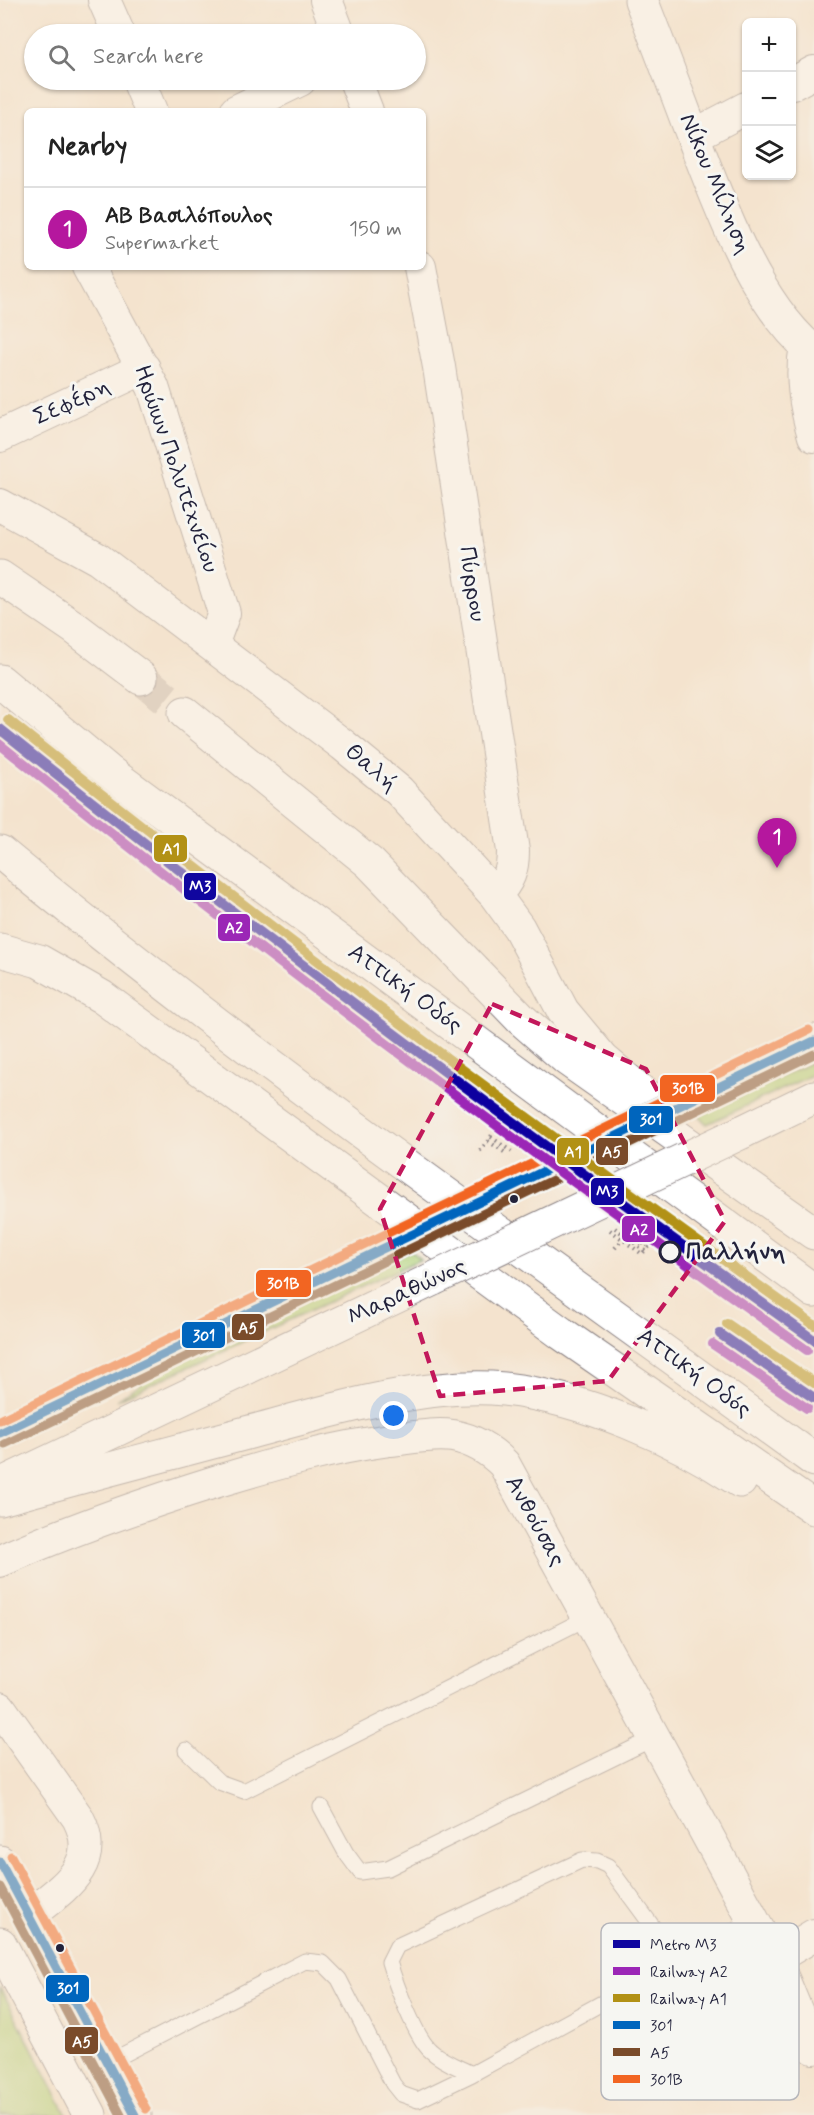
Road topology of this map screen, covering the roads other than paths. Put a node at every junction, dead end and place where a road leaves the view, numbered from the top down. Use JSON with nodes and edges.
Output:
{"nodes":[{"id":1,"x":104,"y":0,"type":"edge"},
{"id":2,"x":326,"y":0,"type":"edge"},
{"id":3,"x":641,"y":0,"type":"edge"},
{"id":4,"x":115,"y":24,"type":"edge"},
{"id":5,"x":335,"y":24,"type":"edge"},
{"id":6,"x":814,"y":72,"type":"edge"},
{"id":7,"x":796,"y":82,"type":"edge"},
{"id":8,"x":143,"y":90,"type":"edge"},
{"id":9,"x":279,"y":90,"type":"edge"},
{"id":10,"x":359,"y":90,"type":"edge"},
{"id":11,"x":151,"y":108,"type":"edge"},
{"id":12,"x":242,"y":108,"type":"edge"},
{"id":13,"x":366,"y":108,"type":"edge"},
{"id":14,"x":742,"y":111,"type":"edge"},
{"id":15,"x":693,"y":136,"type":"junction"},
{"id":16,"x":90,"y":270,"type":"edge"},
{"id":17,"x":421,"y":270,"type":"edge"},
{"id":18,"x":810,"y":349,"type":"edge"},
{"id":19,"x":144,"y":368,"type":"junction"},
{"id":20,"x":0,"y":436,"type":"edge"},
{"id":21,"x":814,"y":436,"type":"edge"},
{"id":22,"x":0,"y":506,"type":"edge"},
{"id":23,"x":0,"y":577,"type":"edge"},
{"id":24,"x":212,"y":645,"type":"junction"},
{"id":25,"x":141,"y":678,"type":"tunnel mouth"},
{"id":26,"x":0,"y":681,"type":"edge"},
{"id":27,"x":185,"y":713,"type":"tunnel mouth"},
{"id":28,"x":0,"y":852,"type":"edge"},
{"id":29,"x":495,"y":895,"type":"junction"},
{"id":30,"x":0,"y":950,"type":"edge"},
{"id":31,"x":814,"y":1041,"type":"edge"},
{"id":32,"x":814,"y":1097,"type":"edge"},
{"id":33,"x":665,"y":1111,"type":"junction"},
{"id":34,"x":814,"y":1233,"type":"edge"},
{"id":35,"x":814,"y":1291,"type":"edge"},
{"id":36,"x":0,"y":1433,"type":"edge"},
{"id":37,"x":814,"y":1460,"type":"edge"},
{"id":38,"x":0,"y":1485,"type":"edge"},
{"id":39,"x":0,"y":1499,"type":"edge"},
{"id":40,"x":814,"y":1509,"type":"edge"},
{"id":41,"x":814,"y":1530,"type":"edge"},
{"id":42,"x":0,"y":1561,"type":"edge"},
{"id":43,"x":589,"y":1617,"type":"junction"},
{"id":44,"x":0,"y":1708,"type":"edge"},
{"id":45,"x":654,"y":1738,"type":"junction"},
{"id":46,"x":186,"y":1750,"type":"dead end"},
{"id":47,"x":321,"y":1807,"type":"dead end"},
{"id":48,"x":0,"y":1862,"type":"edge"},
{"id":49,"x":27,"y":1916,"type":"junction"},
{"id":50,"x":752,"y":1921,"type":"joint"},
{"id":51,"x":650,"y":1923,"type":"edge"},
{"id":52,"x":748,"y":1923,"type":"edge"},
{"id":53,"x":814,"y":1935,"type":"edge"},
{"id":54,"x":0,"y":1944,"type":"edge"},
{"id":55,"x":799,"y":1944,"type":"edge"},
{"id":56,"x":601,"y":2003,"type":"edge"},
{"id":57,"x":799,"y":2018,"type":"edge"},
{"id":58,"x":806,"y":2035,"type":"edge"},
{"id":59,"x":107,"y":2063,"type":"junction"},
{"id":60,"x":472,"y":2074,"type":"junction"},
{"id":61,"x":90,"y":2115,"type":"edge"},
{"id":62,"x":135,"y":2115,"type":"edge"}],
"edges":[{"from":1,"to":4,"type":"street"},
{"from":2,"to":5,"type":"street"},
{"from":3,"to":15,"type":"main road","name":"Νίκου Μίληση"},
{"from":6,"to":7,"type":"street"},
{"from":8,"to":11,"type":"street"},
{"from":9,"to":12,"type":"street"},
{"from":10,"to":13,"type":"street"},
{"from":14,"to":15,"type":"street"},
{"from":15,"to":18,"type":"main road","name":"Νίκου Μίληση"},
{"from":16,"to":19,"type":"street","name":"Ηρώων Πολυτεχνείου"},
{"from":17,"to":29,"type":"street","name":"Πύρρου"},
{"from":18,"to":21,"type":"street"},
{"from":19,"to":20,"type":"street","name":"Σεφέρη"},
{"from":19,"to":24,"type":"street","name":"Ηρώων Πολυτεχνείου"},
{"from":22,"to":24,"type":"street","name":"Θαλή"},
{"from":23,"to":25,"type":"main road"},
{"from":24,"to":29,"type":"street","name":"Θαλή"},
{"from":26,"to":35,"type":"main road","name":"Αττική Οδός"},
{"from":27,"to":34,"type":"main road"},
{"from":28,"to":37,"type":"main road","name":"Αττική Οδός"},
{"from":29,"to":33,"type":"street","name":"Θαλή"},
{"from":30,"to":40,"type":"main road"},
{"from":31,"to":33,"type":"main road","name":"Μαραθώνος"},
{"from":32,"to":38,"type":"main road","name":"Μαραθώνος","bridge":true},
{"from":33,"to":36,"type":"main road","name":"Μαραθώνος","bridge":true},
{"from":39,"to":41,"type":"main road"},
{"from":42,"to":43,"type":"street","name":"Ανθούσας"},
{"from":43,"to":45,"type":"street","name":"Ανθούσας"},
{"from":43,"to":46,"type":"lane"},
{"from":44,"to":49,"type":"street"},
{"from":45,"to":47,"type":"lane"},
{"from":45,"to":50,"type":"street","name":"Ανθούσας"},
{"from":48,"to":49,"type":"main road"},
{"from":49,"to":59,"type":"main road"},
{"from":50,"to":52,"type":"lane"},
{"from":51,"to":60,"type":"lane"},
{"from":53,"to":55,"type":"street"},
{"from":54,"to":61,"type":"main road"},
{"from":56,"to":60,"type":"lane"},
{"from":57,"to":58,"type":"street","name":"Ανθούσας"},
{"from":59,"to":60,"type":"lane"},
{"from":59,"to":62,"type":"main road"}]}
